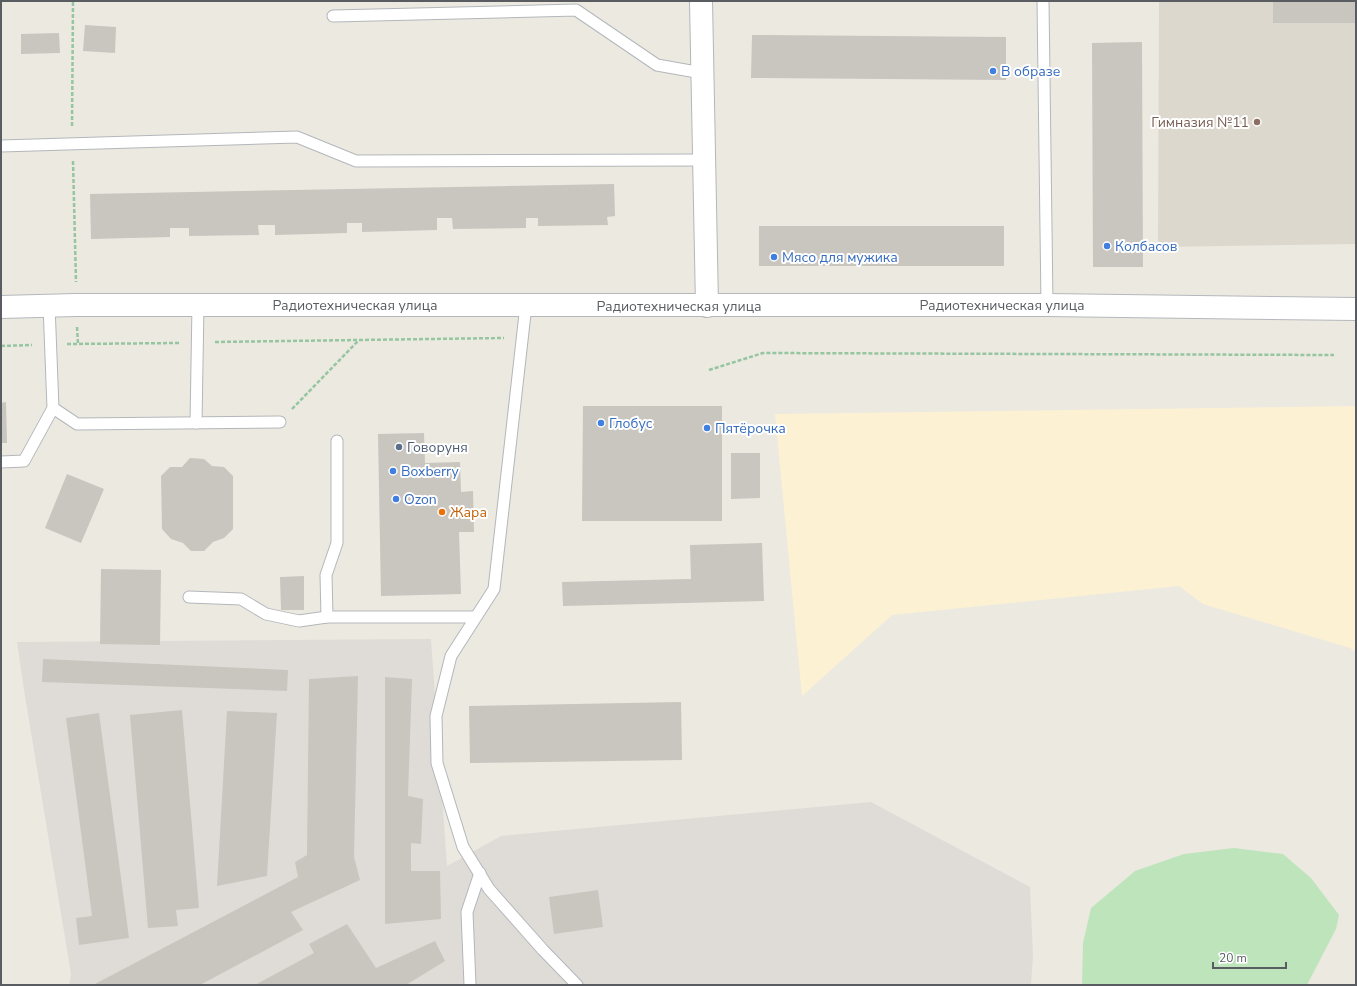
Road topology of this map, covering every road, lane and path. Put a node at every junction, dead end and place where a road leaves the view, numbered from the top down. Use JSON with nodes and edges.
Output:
{"nodes":[{"id":1,"x":701,"y":1,"type":"edge"},
{"id":2,"x":1043,"y":1,"type":"edge"},
{"id":3,"x":334,"y":16,"type":"dead end"},
{"id":4,"x":702,"y":73,"type":"junction"},
{"id":5,"x":1,"y":146,"type":"edge"},
{"id":6,"x":704,"y":160,"type":"junction"},
{"id":7,"x":50,"y":305,"type":"junction"},
{"id":8,"x":198,"y":305,"type":"junction"},
{"id":9,"x":1047,"y":305,"type":"junction"},
{"id":10,"x":526,"y":306,"type":"junction"},
{"id":11,"x":707,"y":306,"type":"junction"},
{"id":12,"x":1,"y":307,"type":"edge"},
{"id":13,"x":1356,"y":308,"type":"edge"},
{"id":14,"x":77,"y":320,"type":"dead end"},
{"id":15,"x":522,"y":337,"type":"junction"},
{"id":16,"x":359,"y":341,"type":"junction"},
{"id":17,"x":198,"y":343,"type":"junction"},
{"id":18,"x":78,"y":344,"type":"junction"},
{"id":19,"x":51,"y":345,"type":"junction"},
{"id":20,"x":1,"y":346,"type":"edge"},
{"id":21,"x":1334,"y":355,"type":"dead end"},
{"id":22,"x":709,"y":370,"type":"dead end"},
{"id":23,"x":53,"y":408,"type":"junction"},
{"id":24,"x":280,"y":422,"type":"joint"},
{"id":25,"x":196,"y":423,"type":"junction"},
{"id":26,"x":337,"y":441,"type":"dead end"},
{"id":27,"x":1,"y":462,"type":"edge"},
{"id":28,"x":189,"y":597,"type":"dead end"},
{"id":29,"x":475,"y":617,"type":"junction"},
{"id":30,"x":327,"y":618,"type":"junction"},
{"id":31,"x":480,"y":873,"type":"junction"},
{"id":32,"x":470,"y":985,"type":"edge"},
{"id":33,"x":576,"y":985,"type":"edge"}],
"edges":[{"from":1,"to":4,"type":"street"},
{"from":2,"to":9,"type":"lane"},
{"from":3,"to":4,"type":"lane"},
{"from":4,"to":6,"type":"street"},
{"from":5,"to":6,"type":"lane"},
{"from":6,"to":11,"type":"street"},
{"from":7,"to":8,"type":"street","name":"Радиотехническая улица"},
{"from":7,"to":12,"type":"street","name":"Радиотехническая улица"},
{"from":7,"to":19,"type":"lane"},
{"from":8,"to":10,"type":"street","name":"Радиотехническая улица"},
{"from":8,"to":17,"type":"lane"},
{"from":9,"to":11,"type":"street","name":"Радиотехническая улица"},
{"from":9,"to":13,"type":"street","name":"Радиотехническая улица"},
{"from":10,"to":11,"type":"street","name":"Радиотехническая улица"},
{"from":10,"to":15,"type":"lane"},
{"from":14,"to":18,"type":"path"},
{"from":15,"to":16,"type":"path"},
{"from":15,"to":29,"type":"lane"},
{"from":16,"to":17,"type":"path"},
{"from":16,"to":24,"type":"path"},
{"from":17,"to":18,"type":"path"},
{"from":17,"to":25,"type":"lane"},
{"from":18,"to":19,"type":"path"},
{"from":19,"to":20,"type":"path"},
{"from":19,"to":23,"type":"lane"},
{"from":21,"to":22,"type":"path"},
{"from":23,"to":25,"type":"lane"},
{"from":23,"to":27,"type":"lane"},
{"from":24,"to":25,"type":"lane"},
{"from":26,"to":30,"type":"lane"},
{"from":28,"to":30,"type":"lane"},
{"from":29,"to":30,"type":"lane"},
{"from":29,"to":31,"type":"lane"},
{"from":31,"to":32,"type":"lane"},
{"from":31,"to":33,"type":"lane"}]}
